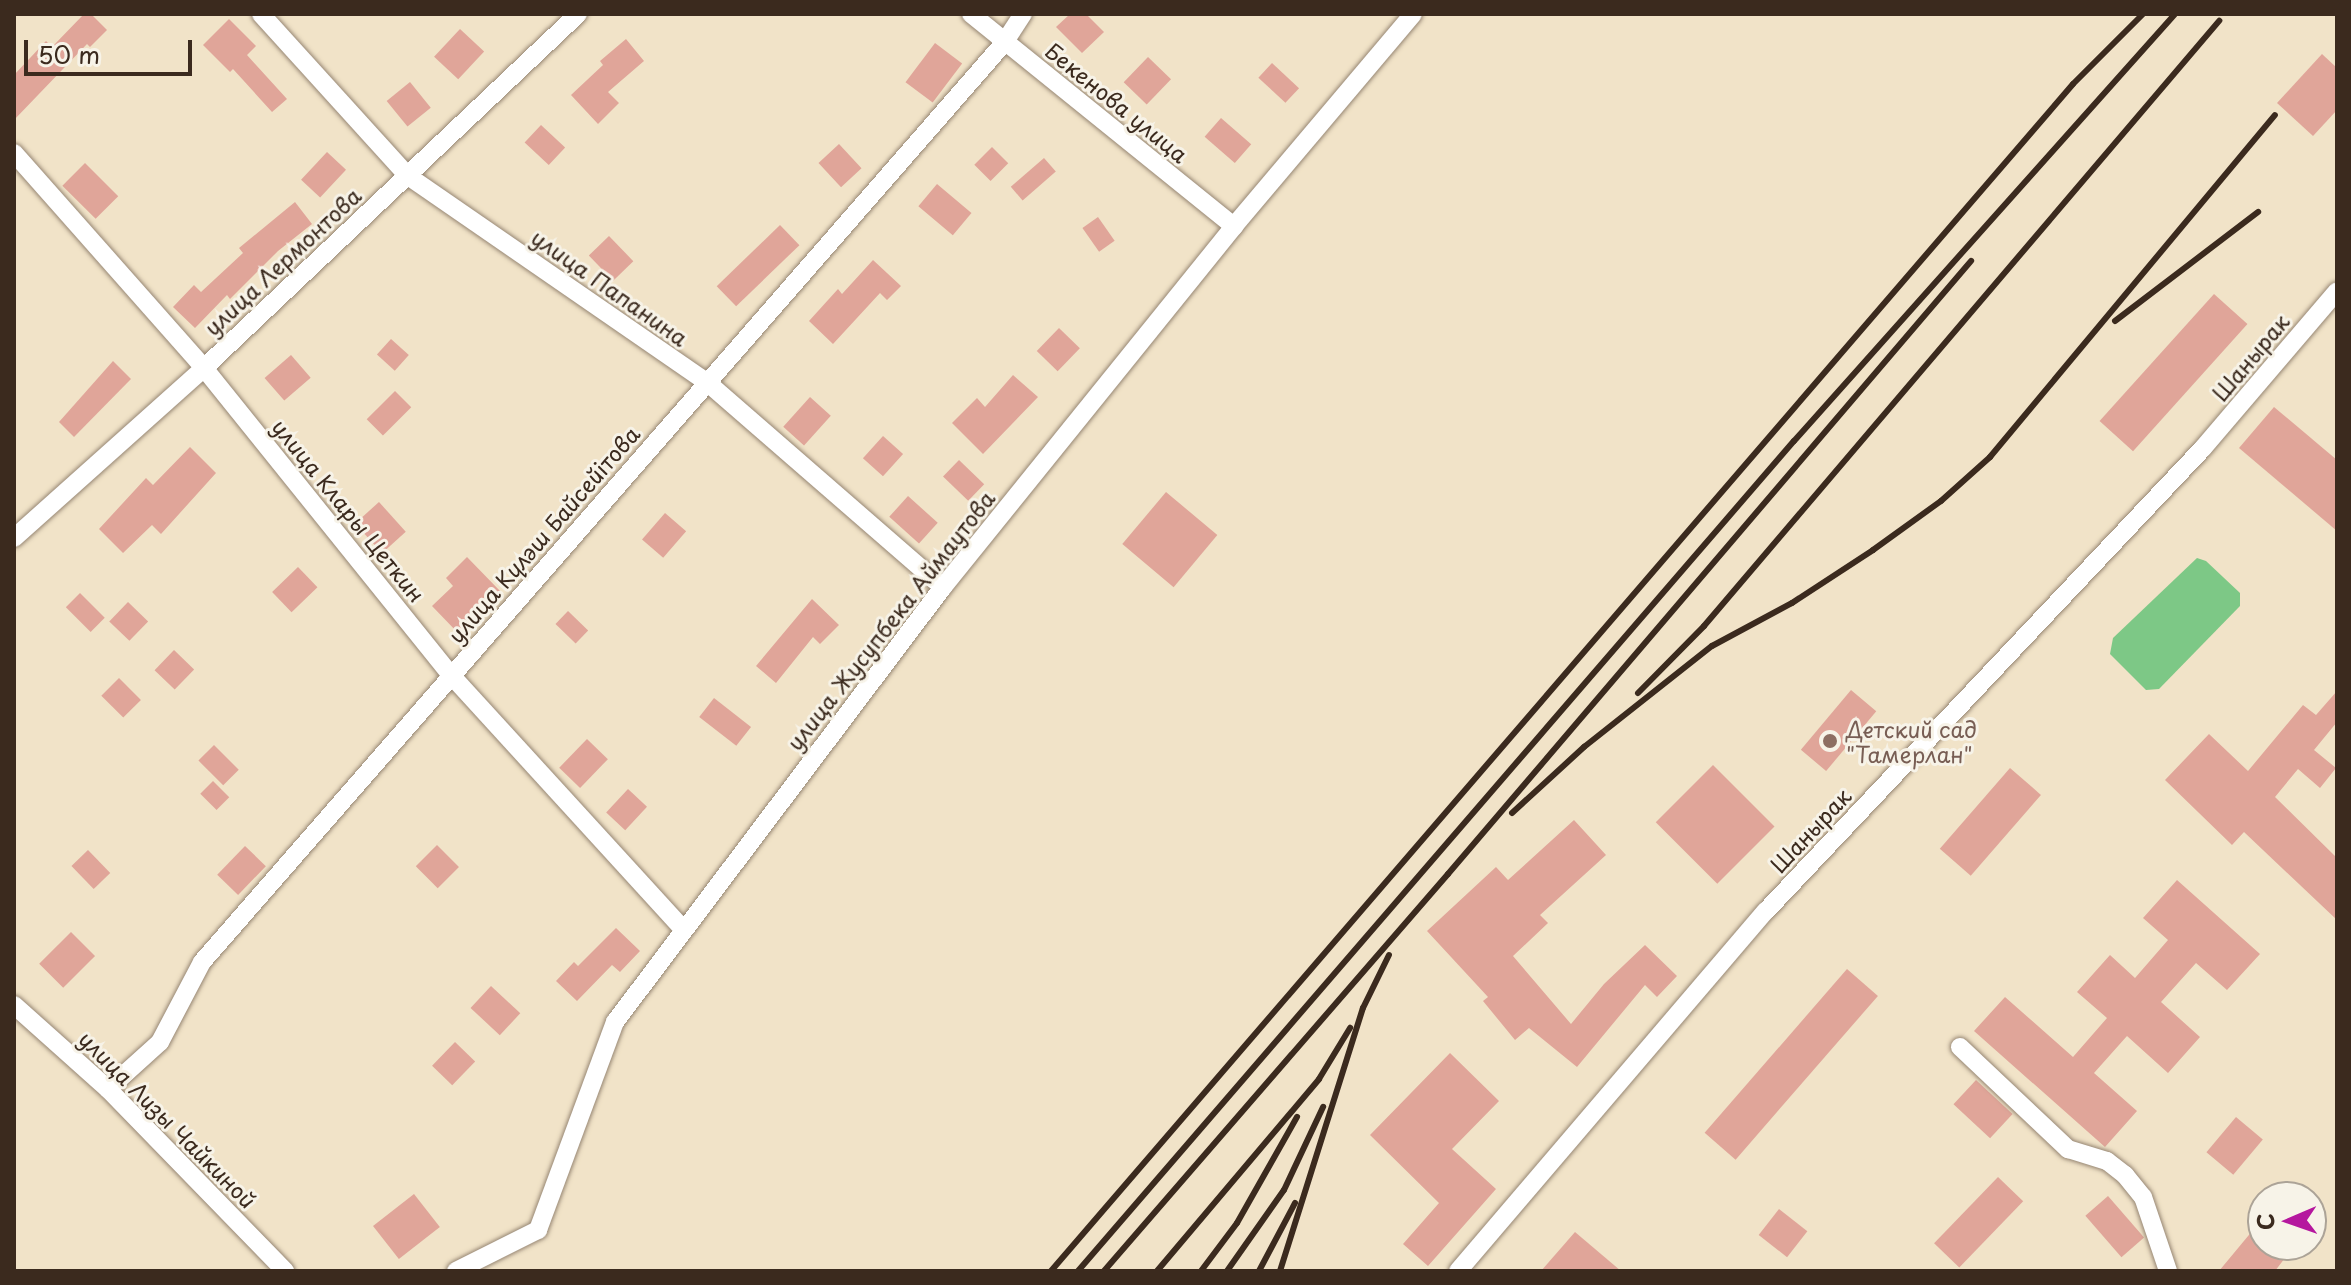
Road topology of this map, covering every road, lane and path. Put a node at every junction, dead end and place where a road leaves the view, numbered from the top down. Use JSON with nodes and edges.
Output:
{"nodes":[{"id":1,"x":261,"y":14,"type":"edge"},
{"id":2,"x":578,"y":14,"type":"edge"},
{"id":3,"x":971,"y":14,"type":"edge"},
{"id":4,"x":1023,"y":14,"type":"edge"},
{"id":5,"x":1413,"y":14,"type":"edge"},
{"id":6,"x":1004,"y":43,"type":"junction"},
{"id":7,"x":14,"y":153,"type":"edge"},
{"id":8,"x":408,"y":176,"type":"junction"},
{"id":9,"x":1234,"y":226,"type":"junction"},
{"id":10,"x":2337,"y":291,"type":"edge"},
{"id":11,"x":204,"y":368,"type":"junction"},
{"id":12,"x":708,"y":383,"type":"junction"},
{"id":13,"x":14,"y":538,"type":"edge"},
{"id":14,"x":943,"y":587,"type":"junction"},
{"id":15,"x":451,"y":675,"type":"junction"},
{"id":16,"x":683,"y":929,"type":"junction"},
{"id":17,"x":14,"y":1005,"type":"edge"},
{"id":18,"x":1960,"y":1047,"type":"dead end"},
{"id":19,"x":108,"y":1089,"type":"junction"},
{"id":20,"x":285,"y":1271,"type":"edge"},
{"id":21,"x":456,"y":1271,"type":"edge"},
{"id":22,"x":1458,"y":1271,"type":"edge"},
{"id":23,"x":2168,"y":1271,"type":"edge"}],
"edges":[{"from":1,"to":8,"type":"street","name":"улица Папанина"},
{"from":2,"to":8,"type":"street","name":"улица Лермонтова"},
{"from":3,"to":6,"type":"street","name":"Бекенова улица"},
{"from":4,"to":6,"type":"street","name":"улица Күләш Байсейітова"},
{"from":5,"to":9,"type":"street","name":"улица Жусупбека Аймаутова"},
{"from":6,"to":9,"type":"street","name":"Бекенова улица"},
{"from":6,"to":12,"type":"street","name":"улица Күләш Байсейітова"},
{"from":7,"to":11,"type":"street","name":"улица Клары Цеткин"},
{"from":8,"to":11,"type":"street","name":"улица Лермонтова"},
{"from":8,"to":12,"type":"street","name":"улица Папанина"},
{"from":9,"to":14,"type":"street","name":"улица Жусупбека Аймаутова"},
{"from":10,"to":22,"type":"street","name":"Шанырак"},
{"from":11,"to":13,"type":"street","name":"улица Лермонтова"},
{"from":11,"to":15,"type":"street","name":"улица Клары Цеткин"},
{"from":12,"to":14,"type":"street","name":"улица Папанина"},
{"from":12,"to":15,"type":"street","name":"улица Күләш Байсейітова"},
{"from":14,"to":16,"type":"street","name":"улица Жусупбека Аймаутова"},
{"from":15,"to":16,"type":"street","name":"улица Клары Цеткин"},
{"from":15,"to":19,"type":"street","name":"улица Күләш Байсейітова"},
{"from":16,"to":21,"type":"street","name":"улица Жусупбека Аймаутова"},
{"from":17,"to":19,"type":"street","name":"улица Лизы Чайкиной"},
{"from":18,"to":23,"type":"street"},
{"from":19,"to":20,"type":"street","name":"улица Лизы Чайкиной"}]}
